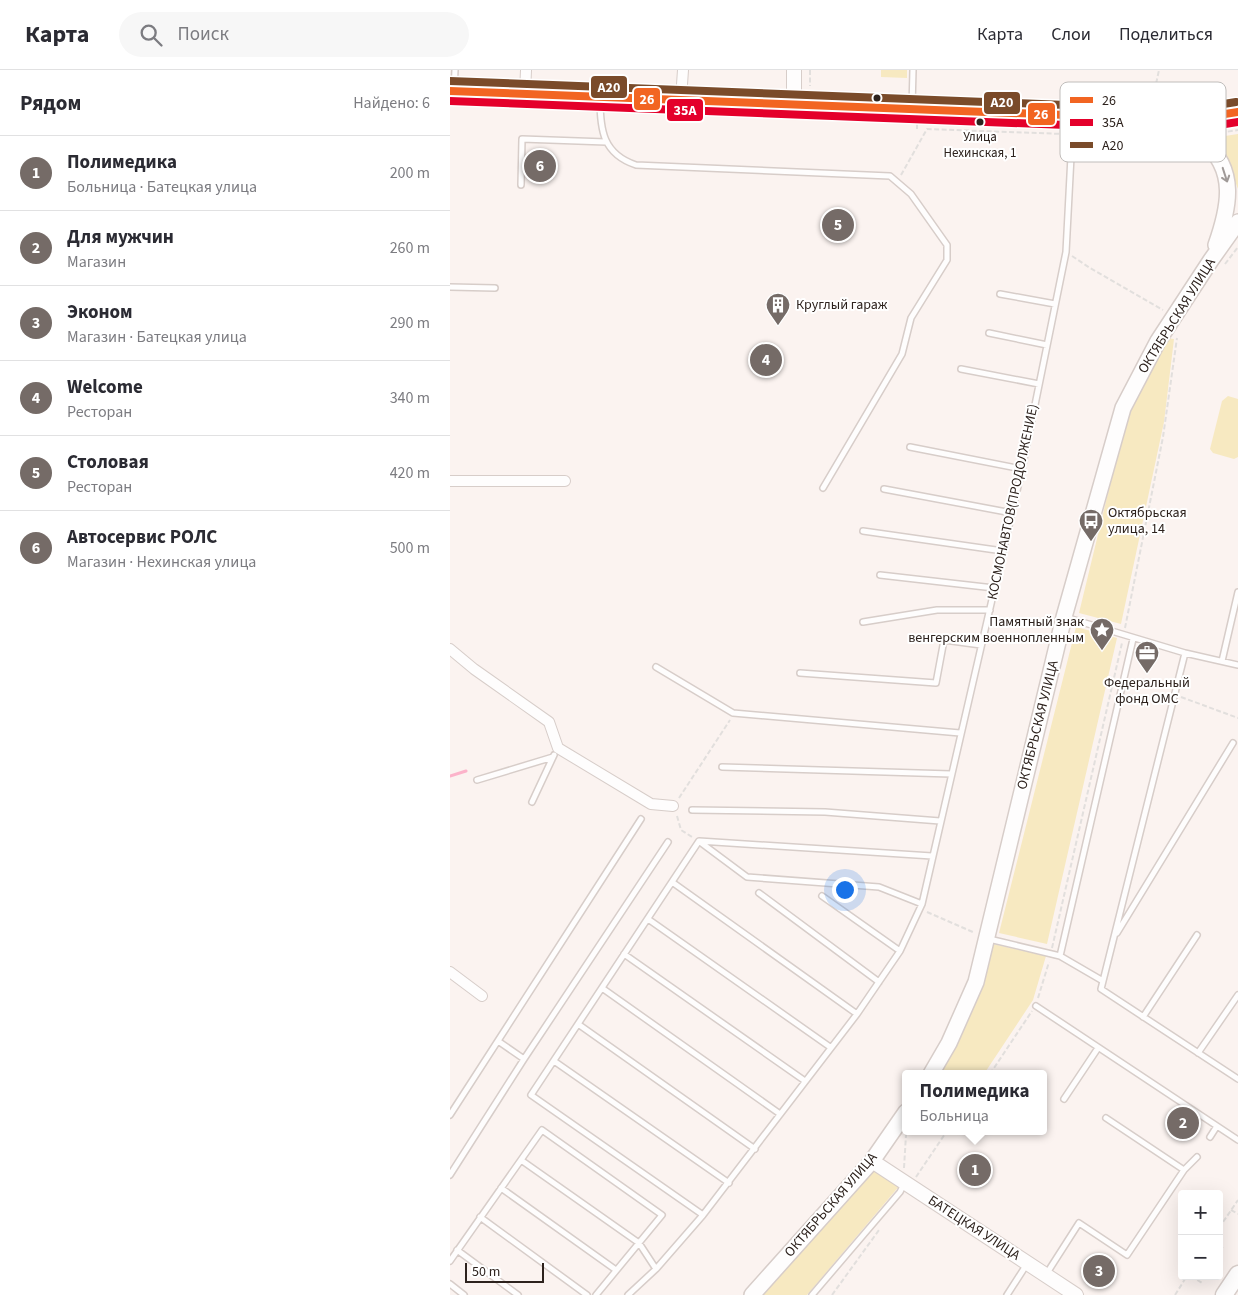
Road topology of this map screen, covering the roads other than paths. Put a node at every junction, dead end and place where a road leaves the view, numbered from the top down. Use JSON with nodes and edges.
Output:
{"nodes":[{"id":1,"x":455,"y":70,"type":"edge"},
{"id":2,"x":526,"y":70,"type":"edge"},
{"id":3,"x":683,"y":70,"type":"edge"},
{"id":4,"x":794,"y":70,"type":"edge"},
{"id":5,"x":913,"y":70,"type":"edge"},
{"id":6,"x":452,"y":91,"type":"edge"},
{"id":7,"x":525,"y":94,"type":"junction"},
{"id":8,"x":600,"y":96,"type":"junction"},
{"id":9,"x":682,"y":100,"type":"junction"},
{"id":10,"x":794,"y":104,"type":"junction"},
{"id":11,"x":912,"y":108,"type":"junction"},
{"id":12,"x":1060,"y":114,"type":"edge"},
{"id":13,"x":606,"y":142,"type":"junction"},
{"id":14,"x":1071,"y":162,"type":"edge"},
{"id":15,"x":1220,"y":162,"type":"edge"},
{"id":16,"x":521,"y":185,"type":"dead end"},
{"id":17,"x":1238,"y":222,"type":"edge"},
{"id":18,"x":1211,"y":260,"type":"junction"},
{"id":19,"x":450,"y":287,"type":"edge"},
{"id":20,"x":496,"y":288,"type":"dead end"},
{"id":21,"x":1000,"y":294,"type":"dead end"},
{"id":22,"x":1056,"y":304,"type":"junction"},
{"id":23,"x":989,"y":333,"type":"dead end"},
{"id":24,"x":1047,"y":345,"type":"junction"},
{"id":25,"x":961,"y":369,"type":"dead end"},
{"id":26,"x":1039,"y":384,"type":"junction"},
{"id":27,"x":910,"y":447,"type":"dead end"},
{"id":28,"x":1022,"y":468,"type":"junction"},
{"id":29,"x":450,"y":481,"type":"edge"},
{"id":30,"x":565,"y":481,"type":"dead end"},
{"id":31,"x":823,"y":488,"type":"dead end"},
{"id":32,"x":884,"y":489,"type":"dead end"},
{"id":33,"x":1012,"y":513,"type":"junction"},
{"id":34,"x":863,"y":531,"type":"dead end"},
{"id":35,"x":1003,"y":551,"type":"junction"},
{"id":36,"x":880,"y":575,"type":"dead end"},
{"id":37,"x":994,"y":588,"type":"junction"},
{"id":38,"x":1238,"y":592,"type":"edge"},
{"id":39,"x":990,"y":610,"type":"junction"},
{"id":40,"x":1064,"y":617,"type":"junction"},
{"id":41,"x":863,"y":622,"type":"dead end"},
{"id":42,"x":1133,"y":639,"type":"junction"},
{"id":43,"x":981,"y":645,"type":"junction"},
{"id":44,"x":450,"y":649,"type":"edge"},
{"id":45,"x":1185,"y":653,"type":"junction"},
{"id":46,"x":1222,"y":661,"type":"junction"},
{"id":47,"x":1238,"y":665,"type":"edge"},
{"id":48,"x":656,"y":667,"type":"dead end"},
{"id":49,"x":800,"y":673,"type":"dead end"},
{"id":50,"x":960,"y":733,"type":"junction"},
{"id":51,"x":1233,"y":743,"type":"dead end"},
{"id":52,"x":556,"y":752,"type":"junction"},
{"id":53,"x":722,"y":767,"type":"dead end"},
{"id":54,"x":951,"y":774,"type":"junction"},
{"id":55,"x":477,"y":780,"type":"dead end"},
{"id":56,"x":532,"y":802,"type":"dead end"},
{"id":57,"x":673,"y":806,"type":"road end"},
{"id":58,"x":692,"y":810,"type":"dead end"},
{"id":59,"x":641,"y":819,"type":"dead end"},
{"id":60,"x":940,"y":821,"type":"junction"},
{"id":61,"x":699,"y":841,"type":"junction"},
{"id":62,"x":668,"y":842,"type":"dead end"},
{"id":63,"x":932,"y":856,"type":"junction"},
{"id":64,"x":672,"y":882,"type":"junction"},
{"id":65,"x":759,"y":893,"type":"dead end"},
{"id":66,"x":822,"y":896,"type":"dead end"},
{"id":67,"x":921,"y":906,"type":"junction"},
{"id":68,"x":648,"y":919,"type":"junction"},
{"id":69,"x":1197,"y":935,"type":"dead end"},
{"id":70,"x":1114,"y":937,"type":"junction"},
{"id":71,"x":986,"y":938,"type":"junction"},
{"id":72,"x":900,"y":951,"type":"junction"},
{"id":73,"x":624,"y":954,"type":"junction"},
{"id":74,"x":1060,"y":956,"type":"junction"},
{"id":75,"x":450,"y":972,"type":"edge"},
{"id":76,"x":1103,"y":981,"type":"junction"},
{"id":77,"x":879,"y":982,"type":"junction"},
{"id":78,"x":602,"y":988,"type":"junction"},
{"id":79,"x":1238,"y":995,"type":"edge"},
{"id":80,"x":482,"y":996,"type":"dead end"},
{"id":81,"x":1036,"y":1006,"type":"road end"},
{"id":82,"x":857,"y":1014,"type":"junction"},
{"id":83,"x":1143,"y":1017,"type":"junction"},
{"id":84,"x":578,"y":1024,"type":"junction"},
{"id":85,"x":498,"y":1041,"type":"junction"},
{"id":86,"x":830,"y":1047,"type":"junction"},
{"id":87,"x":1098,"y":1048,"type":"junction"},
{"id":88,"x":1198,"y":1053,"type":"junction"},
{"id":89,"x":524,"y":1059,"type":"junction"},
{"id":90,"x":554,"y":1061,"type":"junction"},
{"id":91,"x":933,"y":1070,"type":"edge"},
{"id":92,"x":1238,"y":1079,"type":"edge"},
{"id":93,"x":805,"y":1081,"type":"junction"},
{"id":94,"x":1064,"y":1098,"type":"dead end"},
{"id":95,"x":780,"y":1114,"type":"junction"},
{"id":96,"x":450,"y":1115,"type":"edge"},
{"id":97,"x":902,"y":1118,"type":"edge"},
{"id":98,"x":1106,"y":1118,"type":"dead end"},
{"id":99,"x":1217,"y":1126,"type":"junction"},
{"id":100,"x":1210,"y":1137,"type":"dead end"},
{"id":101,"x":1238,"y":1140,"type":"edge"},
{"id":102,"x":754,"y":1149,"type":"junction"},
{"id":103,"x":1196,"y":1157,"type":"dead end"},
{"id":104,"x":521,"y":1160,"type":"junction"},
{"id":105,"x":872,"y":1161,"type":"junction"},
{"id":106,"x":1184,"y":1170,"type":"junction"},
{"id":107,"x":450,"y":1175,"type":"edge"},
{"id":108,"x":908,"y":1178,"type":"junction"},
{"id":109,"x":728,"y":1183,"type":"junction"},
{"id":110,"x":501,"y":1188,"type":"junction"},
{"id":111,"x":703,"y":1215,"type":"junction"},
{"id":112,"x":480,"y":1218,"type":"junction"},
{"id":113,"x":639,"y":1243,"type":"junction"},
{"id":114,"x":458,"y":1250,"type":"junction"},
{"id":115,"x":450,"y":1261,"type":"edge"},
{"id":116,"x":1027,"y":1263,"type":"junction"},
{"id":117,"x":656,"y":1269,"type":"junction"},
{"id":118,"x":616,"y":1270,"type":"junction"},
{"id":119,"x":1238,"y":1274,"type":"edge"},
{"id":120,"x":1045,"y":1275,"type":"junction"},
{"id":121,"x":450,"y":1284,"type":"edge"},
{"id":122,"x":464,"y":1295,"type":"edge"},
{"id":123,"x":518,"y":1295,"type":"edge"},
{"id":124,"x":587,"y":1295,"type":"edge"},
{"id":125,"x":596,"y":1295,"type":"edge"},
{"id":126,"x":628,"y":1295,"type":"edge"},
{"id":127,"x":752,"y":1295,"type":"edge"},
{"id":128,"x":812,"y":1295,"type":"edge"},
{"id":129,"x":1007,"y":1295,"type":"edge"},
{"id":130,"x":1076,"y":1295,"type":"edge"},
{"id":131,"x":1224,"y":1295,"type":"edge"}],
"edges":[{"from":1,"to":6,"type":"lane"},
{"from":2,"to":7,"type":"street"},
{"from":3,"to":9,"type":"street"},
{"from":4,"to":10,"type":"street"},
{"from":5,"to":11,"type":"lane"},
{"from":6,"to":7,"type":"main road"},
{"from":7,"to":8,"type":"main road"},
{"from":8,"to":9,"type":"main road"},
{"from":8,"to":13,"type":"lane"},
{"from":9,"to":10,"type":"main road"},
{"from":10,"to":11,"type":"main road"},
{"from":11,"to":12,"type":"main road"},
{"from":13,"to":16,"type":"lane"},
{"from":13,"to":31,"type":"lane"},
{"from":14,"to":22,"type":"lane","name":"КОСМОНАВТОВ(ПРОДОЛЖЕНИЕ)"},
{"from":15,"to":18,"type":"main road","one_way":true},
{"from":17,"to":18,"type":"main road","name":"ОКТЯБРЬСКАЯ УЛИЦА"},
{"from":18,"to":40,"type":"main road","name":"ОКТЯБРЬСКАЯ УЛИЦА"},
{"from":19,"to":20,"type":"lane"},
{"from":21,"to":22,"type":"lane"},
{"from":22,"to":24,"type":"lane","name":"КОСМОНАВТОВ(ПРОДОЛЖЕНИЕ)"},
{"from":23,"to":24,"type":"lane"},
{"from":24,"to":26,"type":"lane","name":"КОСМОНАВТОВ(ПРОДОЛЖЕНИЕ)"},
{"from":25,"to":26,"type":"lane"},
{"from":26,"to":28,"type":"lane","name":"КОСМОНАВТОВ(ПРОДОЛЖЕНИЕ)"},
{"from":27,"to":28,"type":"lane"},
{"from":28,"to":33,"type":"lane","name":"КОСМОНАВТОВ(ПРОДОЛЖЕНИЕ)"},
{"from":29,"to":30,"type":"street"},
{"from":32,"to":33,"type":"lane"},
{"from":33,"to":35,"type":"lane","name":"КОСМОНАВТОВ(ПРОДОЛЖЕНИЕ)"},
{"from":34,"to":35,"type":"lane"},
{"from":35,"to":37,"type":"lane","name":"КОСМОНАВТОВ(ПРОДОЛЖЕНИЕ)"},
{"from":36,"to":37,"type":"lane"},
{"from":37,"to":39,"type":"lane","name":"КОСМОНАВТОВ(ПРОДОЛЖЕНИЕ)"},
{"from":38,"to":46,"type":"lane"},
{"from":39,"to":41,"type":"lane"},
{"from":39,"to":43,"type":"lane","name":"КОСМОНАВТОВ(ПРОДОЛЖЕНИЕ)"},
{"from":40,"to":42,"type":"lane"},
{"from":40,"to":71,"type":"main road","name":"ОКТЯБРЬСКАЯ УЛИЦА"},
{"from":42,"to":45,"type":"lane"},
{"from":42,"to":74,"type":"lane"},
{"from":43,"to":49,"type":"lane"},
{"from":43,"to":50,"type":"lane","name":"КОСМОНАВТОВ(ПРОДОЛЖЕНИЕ)"},
{"from":44,"to":52,"type":"street"},
{"from":45,"to":46,"type":"lane"},
{"from":45,"to":70,"type":"lane"},
{"from":46,"to":47,"type":"lane"},
{"from":48,"to":50,"type":"lane"},
{"from":50,"to":54,"type":"lane","name":"КОСМОНАВТОВ(ПРОДОЛЖЕНИЕ)"},
{"from":51,"to":70,"type":"lane"},
{"from":52,"to":55,"type":"lane"},
{"from":52,"to":56,"type":"lane"},
{"from":52,"to":57,"type":"street"},
{"from":53,"to":54,"type":"lane"},
{"from":54,"to":60,"type":"lane","name":"КОСМОНАВТОВ(ПРОДОЛЖЕНИЕ)"},
{"from":58,"to":60,"type":"lane"},
{"from":59,"to":85,"type":"lane"},
{"from":60,"to":63,"type":"lane","name":"КОСМОНАВТОВ(ПРОДОЛЖЕНИЕ)"},
{"from":61,"to":63,"type":"lane"},
{"from":61,"to":64,"type":"lane"},
{"from":61,"to":67,"type":"lane"},
{"from":62,"to":89,"type":"lane"},
{"from":63,"to":67,"type":"lane","name":"КОСМОНАВТОВ(ПРОДОЛЖЕНИЕ)"},
{"from":64,"to":68,"type":"lane"},
{"from":64,"to":82,"type":"lane"},
{"from":65,"to":77,"type":"lane"},
{"from":66,"to":72,"type":"lane"},
{"from":67,"to":72,"type":"lane","name":"КОСМОНАВТОВ(ПРОДОЛЖЕНИЕ)"},
{"from":68,"to":73,"type":"lane"},
{"from":68,"to":86,"type":"lane"},
{"from":69,"to":83,"type":"lane"},
{"from":70,"to":76,"type":"lane"},
{"from":71,"to":74,"type":"lane"},
{"from":71,"to":91,"type":"main road","name":"ОКТЯБРЬСКАЯ УЛИЦА"},
{"from":72,"to":77,"type":"lane","name":"КОСМОНАВТОВ(ПРОДОЛЖЕНИЕ)"},
{"from":73,"to":78,"type":"lane"},
{"from":73,"to":93,"type":"lane"},
{"from":74,"to":76,"type":"lane"},
{"from":75,"to":80,"type":"street"},
{"from":76,"to":83,"type":"lane"},
{"from":77,"to":82,"type":"lane","name":"КОСМОНАВТОВ(ПРОДОЛЖЕНИЕ)"},
{"from":78,"to":84,"type":"lane"},
{"from":78,"to":95,"type":"lane"},
{"from":79,"to":88,"type":"lane"},
{"from":81,"to":87,"type":"lane"},
{"from":82,"to":86,"type":"lane","name":"КОСМОНАВТОВ(ПРОДОЛЖЕНИЕ)"},
{"from":83,"to":88,"type":"lane"},
{"from":84,"to":90,"type":"lane"},
{"from":84,"to":102,"type":"lane"},
{"from":85,"to":89,"type":"lane"},
{"from":85,"to":96,"type":"lane"},
{"from":86,"to":93,"type":"lane","name":"КОСМОНАВТОВ(ПРОДОЛЖЕНИЕ)"},
{"from":87,"to":94,"type":"lane"},
{"from":87,"to":99,"type":"lane"},
{"from":88,"to":92,"type":"lane"},
{"from":89,"to":107,"type":"lane"},
{"from":90,"to":109,"type":"lane"},
{"from":90,"to":111,"type":"lane"},
{"from":93,"to":95,"type":"lane","name":"КОСМОНАВТОВ(ПРОДОЛЖЕНИЕ)"},
{"from":95,"to":102,"type":"lane","name":"КОСМОНАВТОВ(ПРОДОЛЖЕНИЕ)"},
{"from":97,"to":105,"type":"main road","name":"ОКТЯБРЬСКАЯ УЛИЦА"},
{"from":98,"to":106,"type":"lane"},
{"from":99,"to":100,"type":"lane"},
{"from":99,"to":101,"type":"lane"},
{"from":102,"to":109,"type":"lane","name":"КОСМОНАВТОВ(ПРОДОЛЖЕНИЕ)"},
{"from":103,"to":106,"type":"lane"},
{"from":104,"to":110,"type":"lane"},
{"from":104,"to":113,"type":"lane"},
{"from":104,"to":113,"type":"lane"},
{"from":105,"to":108,"type":"street","name":"БАТЕЦКАЯ УЛИЦА"},
{"from":105,"to":127,"type":"main road","name":"ОКТЯБРЬСКАЯ УЛИЦА"},
{"from":106,"to":120,"type":"lane"},
{"from":108,"to":116,"type":"street","name":"БАТЕЦКАЯ УЛИЦА"},
{"from":108,"to":128,"type":"lane"},
{"from":109,"to":111,"type":"lane","name":"КОСМОНАВТОВ(ПРОДОЛЖЕНИЕ)"},
{"from":110,"to":112,"type":"lane"},
{"from":110,"to":118,"type":"lane"},
{"from":111,"to":117,"type":"lane","name":"КОСМОНАВТОВ(ПРОДОЛЖЕНИЕ)"},
{"from":112,"to":114,"type":"lane"},
{"from":112,"to":124,"type":"lane"},
{"from":113,"to":117,"type":"lane"},
{"from":113,"to":118,"type":"lane"},
{"from":114,"to":115,"type":"lane"},
{"from":114,"to":123,"type":"lane"},
{"from":116,"to":120,"type":"street","name":"БАТЕЦКАЯ УЛИЦА"},
{"from":116,"to":129,"type":"lane"},
{"from":117,"to":126,"type":"lane","name":"КОСМОНАВТОВ(ПРОДОЛЖЕНИЕ)"},
{"from":118,"to":125,"type":"lane"},
{"from":119,"to":131,"type":"main road"},
{"from":120,"to":130,"type":"street","name":"БАТЕЦКАЯ УЛИЦА"},
{"from":121,"to":122,"type":"lane"}]}
